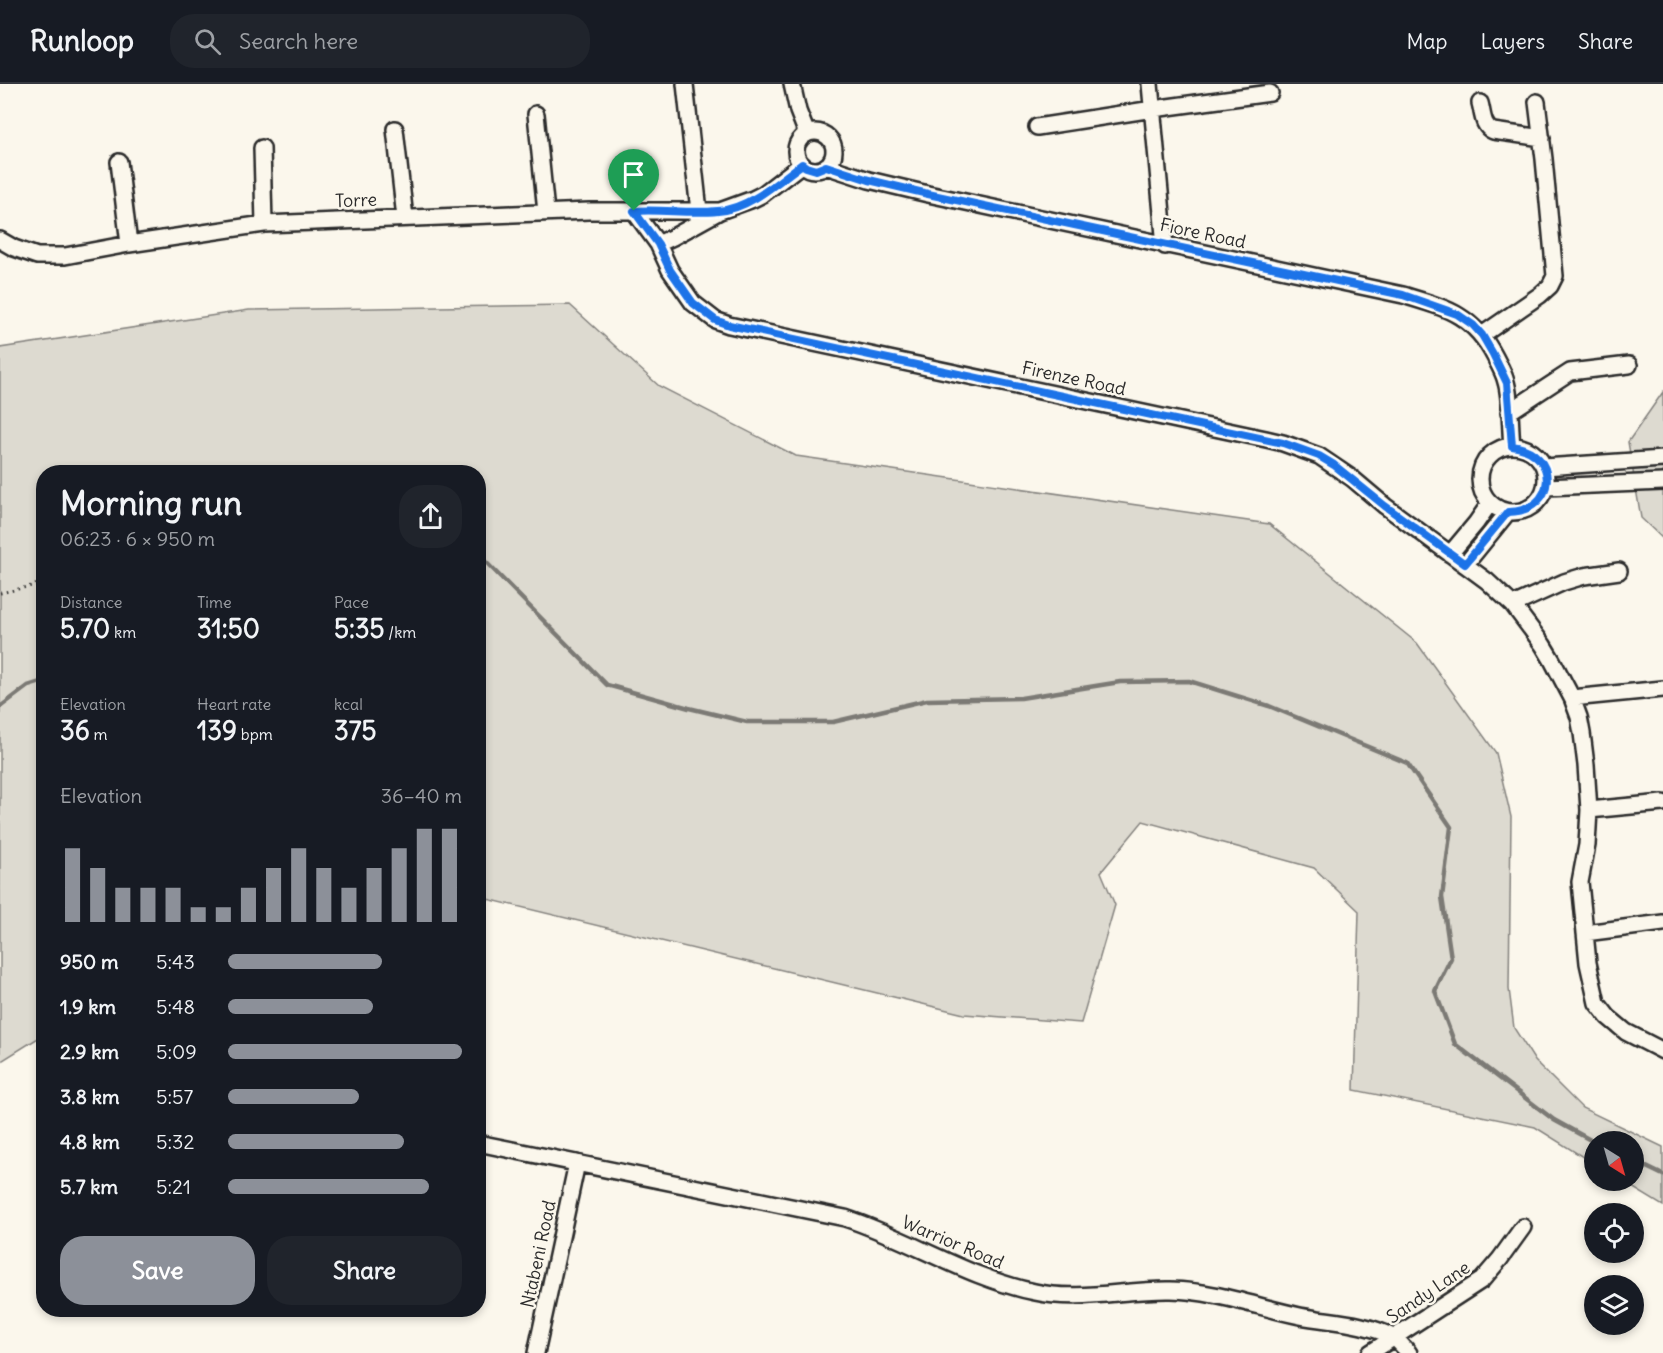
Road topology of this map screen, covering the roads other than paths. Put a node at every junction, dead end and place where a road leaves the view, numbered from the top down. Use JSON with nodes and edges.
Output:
{"nodes":[{"id":1,"x":686,"y":84,"type":"edge"},
{"id":2,"x":792,"y":84,"type":"edge"},
{"id":3,"x":1150,"y":84,"type":"edge"},
{"id":4,"x":1270,"y":93,"type":"dead end"},
{"id":5,"x":1537,"y":102,"type":"dead end"},
{"id":6,"x":1480,"y":103,"type":"dead end"},
{"id":7,"x":1153,"y":109,"type":"junction"},
{"id":8,"x":536,"y":114,"type":"dead end"},
{"id":9,"x":1037,"y":127,"type":"dead end"},
{"id":10,"x":395,"y":129,"type":"dead end"},
{"id":11,"x":807,"y":134,"type":"junction"},
{"id":12,"x":1542,"y":138,"type":"junction"},
{"id":13,"x":262,"y":148,"type":"dead end"},
{"id":14,"x":119,"y":162,"type":"dead end"},
{"id":15,"x":802,"y":164,"type":"junction"},
{"id":16,"x":826,"y":166,"type":"junction"},
{"id":17,"x":634,"y":211,"type":"junction"},
{"id":18,"x":546,"y":212,"type":"junction"},
{"id":19,"x":700,"y":217,"type":"junction"},
{"id":20,"x":405,"y":218,"type":"junction"},
{"id":21,"x":264,"y":224,"type":"junction"},
{"id":22,"x":0,"y":240,"type":"edge"},
{"id":23,"x":129,"y":244,"type":"junction"},
{"id":24,"x":658,"y":244,"type":"junction"},
{"id":25,"x":1165,"y":246,"type":"junction"},
{"id":26,"x":1482,"y":335,"type":"junction"},
{"id":27,"x":1629,"y":365,"type":"dead end"},
{"id":28,"x":1509,"y":412,"type":"junction"},
{"id":29,"x":1512,"y":446,"type":"junction"},
{"id":30,"x":1663,"y":459,"type":"edge"},
{"id":31,"x":1544,"y":467,"type":"junction"},
{"id":32,"x":1663,"y":482,"type":"edge"},
{"id":33,"x":1546,"y":487,"type":"junction"},
{"id":34,"x":1490,"y":503,"type":"junction"},
{"id":35,"x":1508,"y":512,"type":"junction"},
{"id":36,"x":1450,"y":554,"type":"junction"},
{"id":37,"x":1465,"y":564,"type":"junction"},
{"id":38,"x":1620,"y":571,"type":"dead end"},
{"id":39,"x":1513,"y":605,"type":"junction"},
{"id":40,"x":1663,"y":688,"type":"edge"},
{"id":41,"x":1572,"y":698,"type":"junction"},
{"id":42,"x":1663,"y":803,"type":"edge"},
{"id":43,"x":1589,"y":810,"type":"junction"},
{"id":44,"x":1663,"y":923,"type":"edge"},
{"id":45,"x":1585,"y":933,"type":"junction"},
{"id":46,"x":1663,"y":1051,"type":"edge"},
{"id":47,"x":486,"y":1145,"type":"edge"},
{"id":48,"x":577,"y":1163,"type":"junction"},
{"id":49,"x":1523,"y":1227,"type":"dead end"},
{"id":50,"x":1395,"y":1338,"type":"junction"},
{"id":51,"x":536,"y":1353,"type":"edge"},
{"id":52,"x":1370,"y":1353,"type":"edge"},
{"id":53,"x":1409,"y":1353,"type":"edge"}],
"edges":[{"from":1,"to":19,"type":"street"},
{"from":2,"to":11,"type":"street"},
{"from":3,"to":7,"type":"street"},
{"from":4,"to":7,"type":"street"},
{"from":5,"to":12,"type":"street"},
{"from":6,"to":12,"type":"street"},
{"from":7,"to":9,"type":"street"},
{"from":7,"to":25,"type":"street"},
{"from":8,"to":18,"type":"street"},
{"from":10,"to":20,"type":"street"},
{"from":11,"to":15,"type":"street"},
{"from":11,"to":16,"type":"street"},
{"from":12,"to":26,"type":"street"},
{"from":13,"to":21,"type":"street"},
{"from":14,"to":23,"type":"street"},
{"from":15,"to":16,"type":"street","name":"Fiore Road"},
{"from":15,"to":19,"type":"street","name":"Torre"},
{"from":16,"to":25,"type":"street","name":"Fiore Road"},
{"from":17,"to":18,"type":"street","name":"Torre"},
{"from":17,"to":19,"type":"street","name":"Torre"},
{"from":17,"to":24,"type":"street","name":"Firenze Road"},
{"from":18,"to":20,"type":"street","name":"Torre"},
{"from":19,"to":24,"type":"street","name":"Torre"},
{"from":20,"to":21,"type":"street","name":"Torre"},
{"from":21,"to":23,"type":"street","name":"Torre"},
{"from":22,"to":23,"type":"street","name":"Torre"},
{"from":24,"to":36,"type":"street","name":"Firenze Road"},
{"from":25,"to":26,"type":"street","name":"Fiore Road"},
{"from":26,"to":28,"type":"street","name":"Fiore Road"},
{"from":27,"to":28,"type":"street"},
{"from":28,"to":29,"type":"street","name":"Fiore Road"},
{"from":29,"to":31,"type":"street"},
{"from":29,"to":34,"type":"street"},
{"from":30,"to":31,"type":"street"},
{"from":31,"to":33,"type":"street"},
{"from":32,"to":33,"type":"street"},
{"from":33,"to":35,"type":"street"},
{"from":34,"to":35,"type":"street"},
{"from":34,"to":36,"type":"street"},
{"from":35,"to":37,"type":"street"},
{"from":36,"to":37,"type":"street","name":"Firenze Road"},
{"from":37,"to":39,"type":"street","name":"Firenze Road"},
{"from":38,"to":39,"type":"street"},
{"from":39,"to":41,"type":"street","name":"Firenze Road"},
{"from":40,"to":41,"type":"street"},
{"from":41,"to":43,"type":"street","name":"Firenze Road"},
{"from":42,"to":43,"type":"street"},
{"from":43,"to":45,"type":"street","name":"Firenze Road"},
{"from":44,"to":45,"type":"street"},
{"from":45,"to":46,"type":"street","name":"Firenze Road"},
{"from":47,"to":48,"type":"street","name":"Warrior Road"},
{"from":48,"to":50,"type":"street","name":"Warrior Road"},
{"from":48,"to":51,"type":"street","name":"Ntabeni Road"},
{"from":49,"to":50,"type":"street","name":"Sandy Lane"},
{"from":50,"to":52,"type":"street","name":"Sandy Lane"},
{"from":50,"to":53,"type":"street","name":"Warrior Road"}]}
